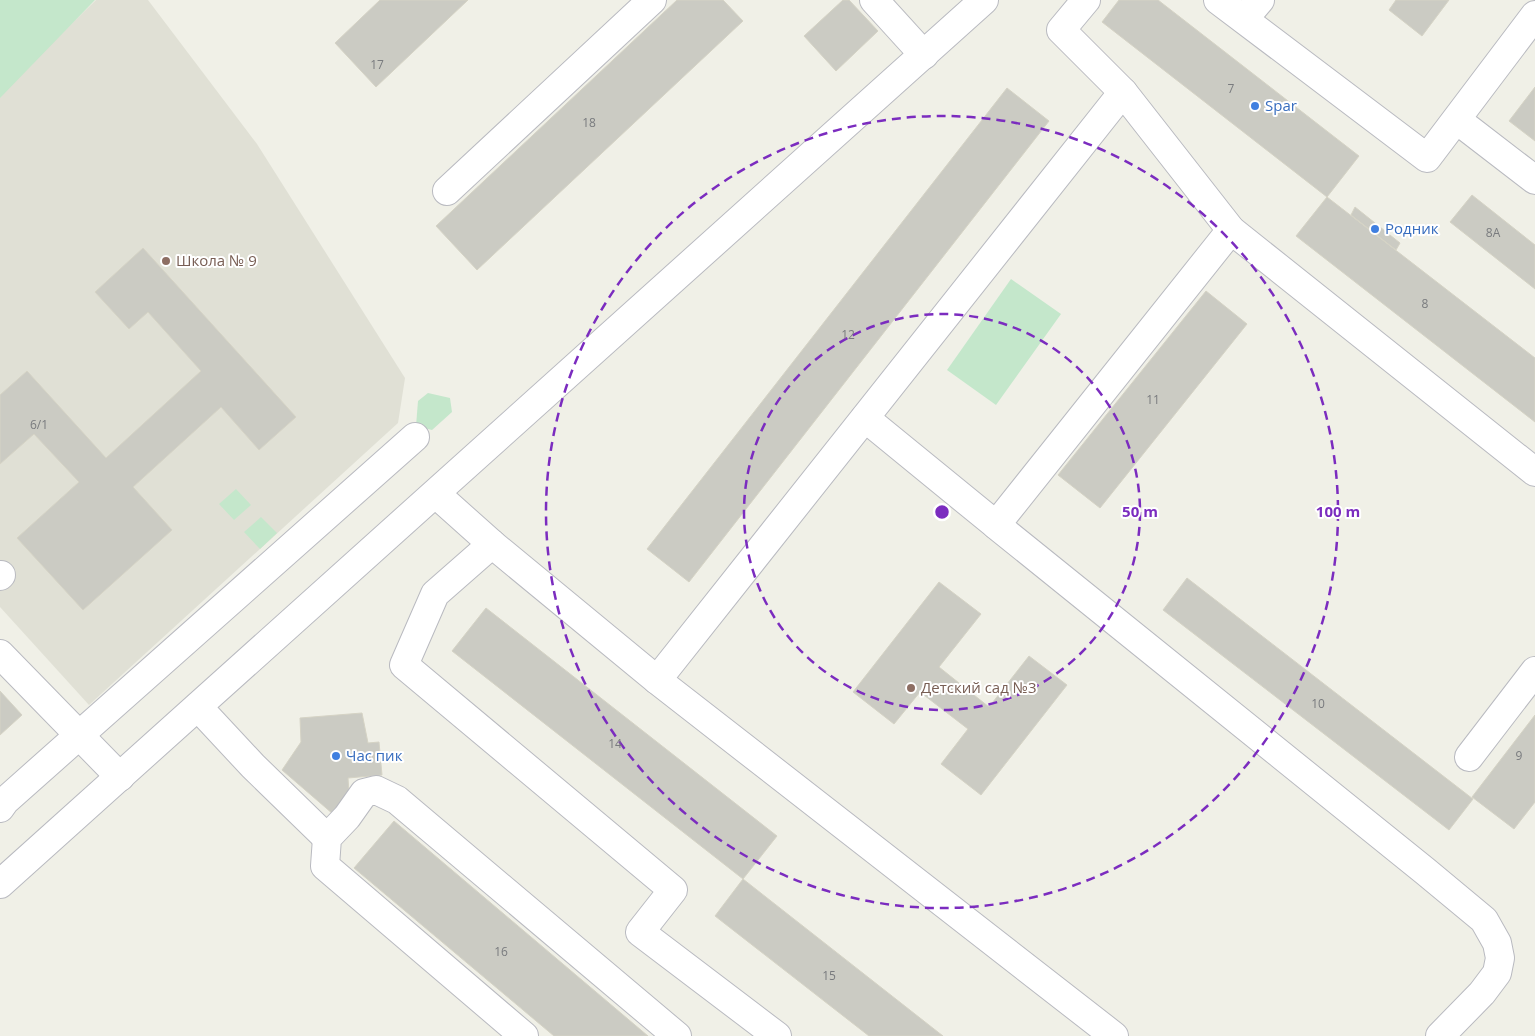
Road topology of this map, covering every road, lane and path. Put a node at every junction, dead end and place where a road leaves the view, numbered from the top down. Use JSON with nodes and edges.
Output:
{"nodes":[{"id":1,"x":652,"y":0,"type":"edge"},
{"id":2,"x":874,"y":0,"type":"edge"},
{"id":3,"x":984,"y":0,"type":"edge"},
{"id":4,"x":1086,"y":0,"type":"edge"},
{"id":5,"x":1218,"y":0,"type":"edge"},
{"id":6,"x":1252,"y":10,"type":"edge"},
{"id":7,"x":1535,"y":15,"type":"edge"},
{"id":8,"x":924,"y":55,"type":"junction"},
{"id":9,"x":1123,"y":92,"type":"junction"},
{"id":10,"x":1457,"y":120,"type":"junction"},
{"id":11,"x":1535,"y":180,"type":"edge"},
{"id":12,"x":447,"y":191,"type":"dead end"},
{"id":13,"x":1231,"y":230,"type":"junction"},
{"id":14,"x":865,"y":418,"type":"junction"},
{"id":15,"x":416,"y":437,"type":"dead end"},
{"id":16,"x":1535,"y":472,"type":"edge"},
{"id":17,"x":436,"y":494,"type":"junction"},
{"id":18,"x":996,"y":524,"type":"junction"},
{"id":19,"x":492,"y":544,"type":"junction"},
{"id":20,"x":0,"y":654,"type":"edge"},
{"id":21,"x":1535,"y":671,"type":"edge"},
{"id":22,"x":656,"y":680,"type":"junction"},
{"id":23,"x":198,"y":707,"type":"junction"},
{"id":24,"x":80,"y":735,"type":"junction"},
{"id":25,"x":1469,"y":757,"type":"dead end"},
{"id":26,"x":120,"y":777,"type":"junction"},
{"id":27,"x":0,"y":808,"type":"edge"},
{"id":28,"x":327,"y":838,"type":"junction"},
{"id":29,"x":12,"y":859,"type":"edge"},
{"id":30,"x":0,"y":884,"type":"edge"},
{"id":31,"x":524,"y":1036,"type":"edge"},
{"id":32,"x":677,"y":1036,"type":"edge"},
{"id":33,"x":777,"y":1036,"type":"edge"},
{"id":34,"x":1114,"y":1036,"type":"edge"},
{"id":35,"x":1440,"y":1036,"type":"edge"}],
"edges":[{"from":1,"to":12,"type":"street"},
{"from":2,"to":8,"type":"street"},
{"from":3,"to":8,"type":"street"},
{"from":4,"to":9,"type":"street"},
{"from":5,"to":6,"type":"street"},
{"from":6,"to":10,"type":"street"},
{"from":7,"to":10,"type":"street"},
{"from":8,"to":17,"type":"street"},
{"from":9,"to":13,"type":"street"},
{"from":9,"to":14,"type":"street"},
{"from":10,"to":11,"type":"street"},
{"from":13,"to":16,"type":"street"},
{"from":13,"to":18,"type":"street"},
{"from":14,"to":18,"type":"street"},
{"from":14,"to":22,"type":"street"},
{"from":15,"to":24,"type":"street"},
{"from":17,"to":19,"type":"street"},
{"from":17,"to":23,"type":"street"},
{"from":18,"to":35,"type":"street"},
{"from":19,"to":22,"type":"street"},
{"from":19,"to":33,"type":"street"},
{"from":20,"to":24,"type":"street"},
{"from":21,"to":25,"type":"street"},
{"from":22,"to":34,"type":"street"},
{"from":23,"to":26,"type":"street"},
{"from":23,"to":28,"type":"street"},
{"from":24,"to":26,"type":"street"},
{"from":24,"to":27,"type":"street"},
{"from":26,"to":29,"type":"street"},
{"from":28,"to":31,"type":"street"},
{"from":28,"to":32,"type":"street"},
{"from":29,"to":30,"type":"street"}]}
